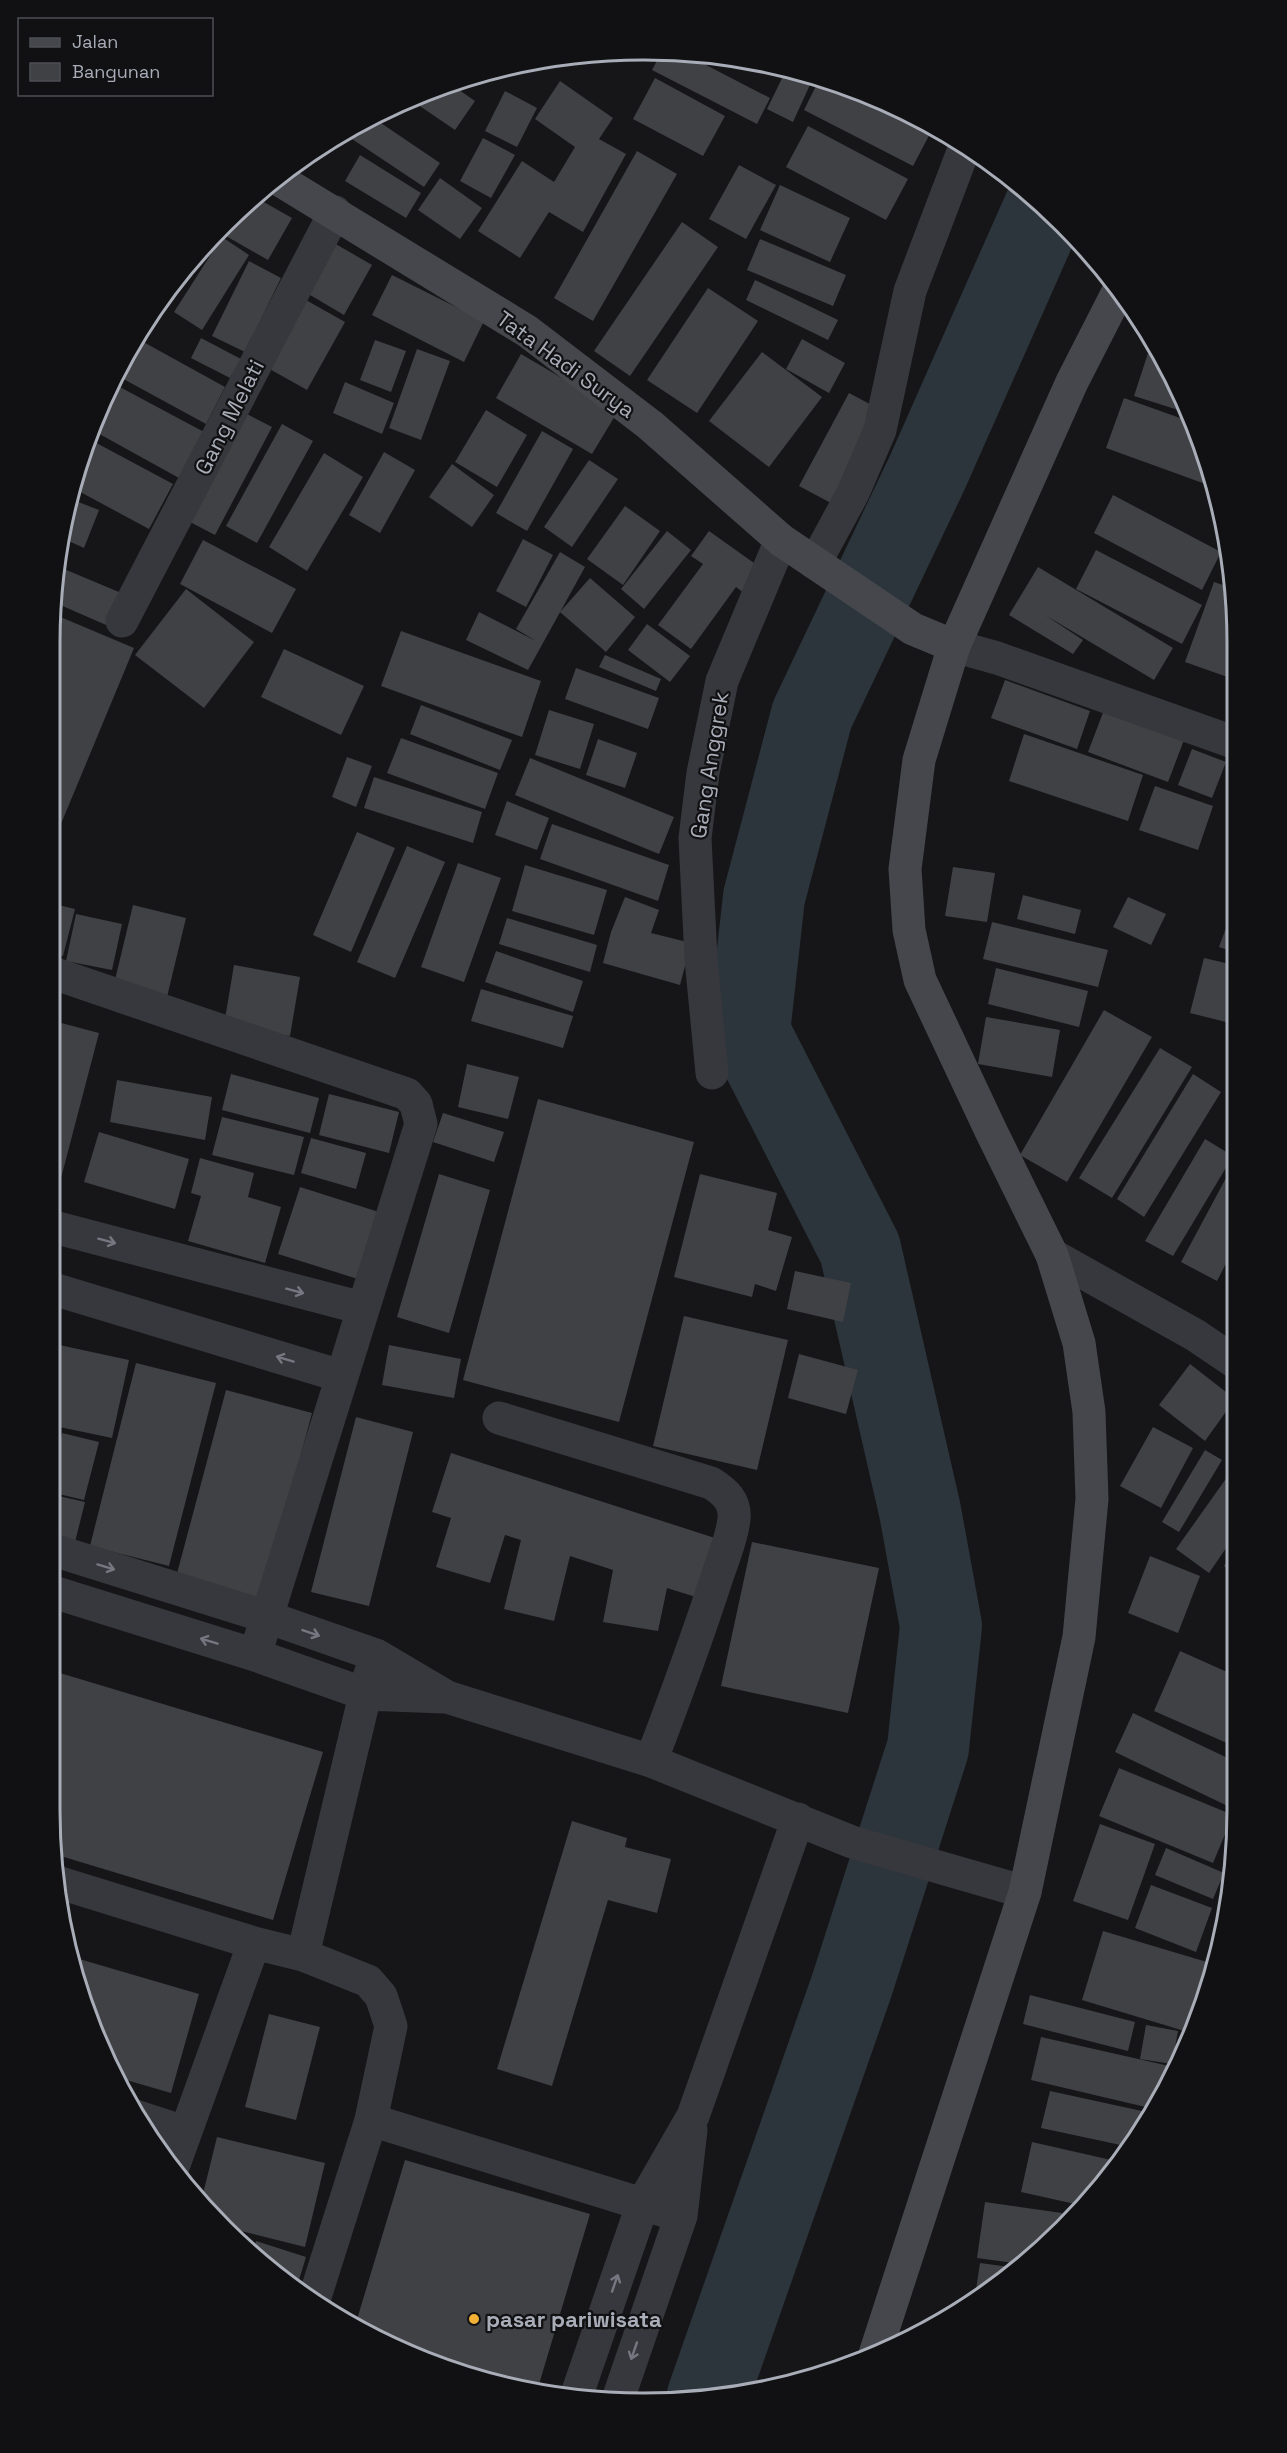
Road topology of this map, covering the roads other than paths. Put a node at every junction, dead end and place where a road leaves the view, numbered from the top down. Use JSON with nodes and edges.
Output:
{"nodes":[{"id":1,"x":962,"y":154,"type":"edge"},
{"id":2,"x":290,"y":179,"type":"edge"},
{"id":3,"x":335,"y":212,"type":"junction"},
{"id":4,"x":1114,"y":299,"type":"edge"},
{"id":5,"x":781,"y":540,"type":"junction"},
{"id":6,"x":825,"y":570,"type":"junction"},
{"id":7,"x":122,"y":621,"type":"dead end"},
{"id":8,"x":954,"y":646,"type":"junction"},
{"id":9,"x":1227,"y":740,"type":"edge"},
{"id":10,"x":60,"y":975,"type":"edge"},
{"id":11,"x":712,"y":1073,"type":"dead end"},
{"id":12,"x":60,"y":1229,"type":"edge"},
{"id":13,"x":1052,"y":1255,"type":"junction"},
{"id":14,"x":60,"y":1291,"type":"edge"},
{"id":15,"x":362,"y":1308,"type":"junction"},
{"id":16,"x":1227,"y":1357,"type":"edge"},
{"id":17,"x":341,"y":1376,"type":"junction"},
{"id":18,"x":499,"y":1418,"type":"dead end"},
{"id":19,"x":60,"y":1552,"type":"edge"},
{"id":20,"x":60,"y":1594,"type":"edge"},
{"id":21,"x":267,"y":1617,"type":"junction"},
{"id":22,"x":255,"y":1655,"type":"junction"},
{"id":23,"x":376,"y":1655,"type":"junction"},
{"id":24,"x":365,"y":1694,"type":"junction"},
{"id":25,"x":447,"y":1697,"type":"junction"},
{"id":26,"x":651,"y":1761,"type":"junction"},
{"id":27,"x":798,"y":1819,"type":"junction"},
{"id":28,"x":65,"y":1884,"type":"edge"},
{"id":29,"x":1025,"y":1892,"type":"junction"},
{"id":30,"x":254,"y":1943,"type":"junction"},
{"id":31,"x":303,"y":1955,"type":"junction"},
{"id":32,"x":693,"y":2116,"type":"junction"},
{"id":33,"x":370,"y":2120,"type":"junction"},
{"id":34,"x":150,"y":2121,"type":"edge"},
{"id":35,"x":184,"y":2132,"type":"junction"},
{"id":36,"x":176,"y":2158,"type":"edge"},
{"id":37,"x":643,"y":2203,"type":"junction"},
{"id":38,"x":681,"y":2216,"type":"junction"},
{"id":39,"x":316,"y":2293,"type":"edge"},
{"id":40,"x":879,"y":2343,"type":"edge"},
{"id":41,"x":579,"y":2389,"type":"edge"},
{"id":42,"x":620,"y":2392,"type":"edge"}],
"edges":[{"from":1,"to":6,"type":"street"},
{"from":2,"to":3,"type":"street","name":"Tata Hadi Surya"},
{"from":3,"to":5,"type":"street","name":"Tata Hadi Surya"},
{"from":3,"to":7,"type":"street","name":"Gang Melati"},
{"from":4,"to":8,"type":"street"},
{"from":5,"to":6,"type":"street","name":"Tata Hadi Surya"},
{"from":5,"to":11,"type":"street","name":"Gang Anggrek"},
{"from":6,"to":8,"type":"street","name":"Tata Hadi Surya"},
{"from":8,"to":9,"type":"street"},
{"from":8,"to":13,"type":"street"},
{"from":10,"to":15,"type":"street"},
{"from":12,"to":15,"type":"street","one_way":true},
{"from":13,"to":16,"type":"street"},
{"from":13,"to":29,"type":"street"},
{"from":17,"to":14,"type":"street","one_way":true},
{"from":15,"to":17,"type":"street"},
{"from":17,"to":21,"type":"street"},
{"from":18,"to":26,"type":"street"},
{"from":19,"to":21,"type":"street","one_way":true},
{"from":22,"to":20,"type":"street","one_way":true},
{"from":21,"to":22,"type":"street"},
{"from":21,"to":23,"type":"street","one_way":true},
{"from":22,"to":24,"type":"street"},
{"from":23,"to":24,"type":"street"},
{"from":23,"to":25,"type":"street"},
{"from":24,"to":25,"type":"street"},
{"from":24,"to":31,"type":"street"},
{"from":25,"to":26,"type":"street"},
{"from":26,"to":27,"type":"street"},
{"from":27,"to":29,"type":"street"},
{"from":27,"to":32,"type":"street"},
{"from":28,"to":30,"type":"street"},
{"from":29,"to":40,"type":"street"},
{"from":30,"to":31,"type":"street"},
{"from":30,"to":35,"type":"street"},
{"from":31,"to":33,"type":"street"},
{"from":32,"to":37,"type":"street"},
{"from":32,"to":38,"type":"street"},
{"from":33,"to":37,"type":"street"},
{"from":33,"to":39,"type":"street"},
{"from":34,"to":35,"type":"street"},
{"from":35,"to":36,"type":"street"},
{"from":37,"to":38,"type":"street"},
{"from":41,"to":37,"type":"street","one_way":true},
{"from":38,"to":42,"type":"street","one_way":true}]}
